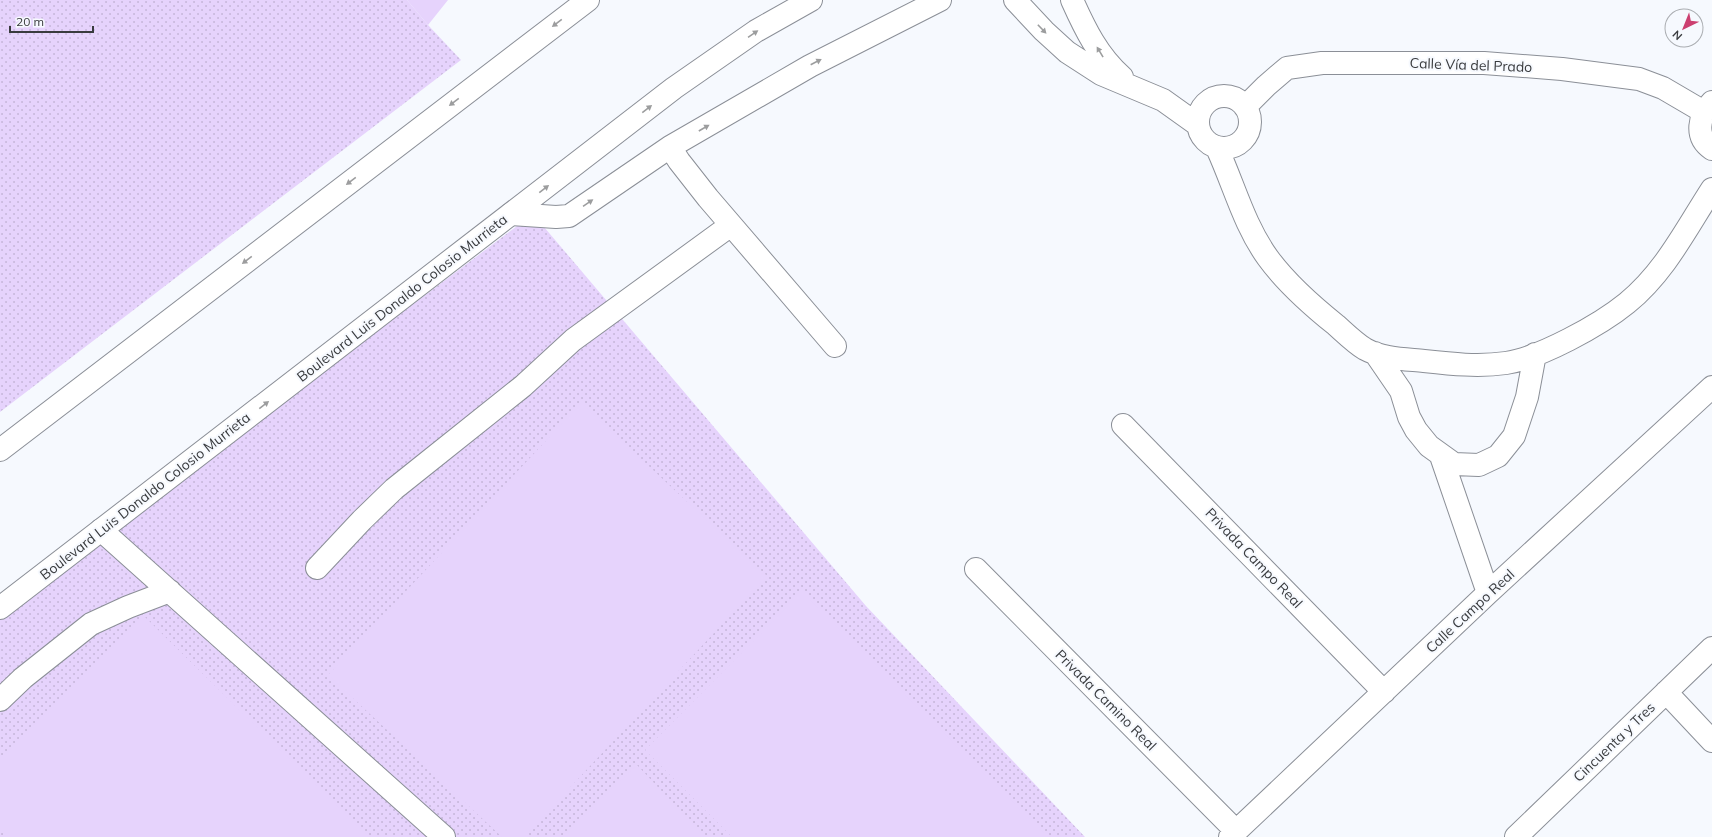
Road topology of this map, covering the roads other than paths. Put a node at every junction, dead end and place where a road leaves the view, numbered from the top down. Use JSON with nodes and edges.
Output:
{"nodes":[{"id":1,"x":588,"y":0,"type":"edge"},
{"id":2,"x":811,"y":0,"type":"edge"},
{"id":3,"x":940,"y":0,"type":"edge"},
{"id":4,"x":1015,"y":0,"type":"edge"},
{"id":5,"x":1072,"y":0,"type":"edge"},
{"id":6,"x":1138,"y":88,"type":"junction"},
{"id":7,"x":1245,"y":106,"type":"junction"},
{"id":8,"x":1708,"y":107,"type":"edge"},
{"id":9,"x":1198,"y":126,"type":"junction"},
{"id":10,"x":670,"y":147,"type":"junction"},
{"id":11,"x":1217,"y":148,"type":"junction"},
{"id":12,"x":1712,"y":149,"type":"edge"},
{"id":13,"x":1712,"y":189,"type":"edge"},
{"id":14,"x":511,"y":214,"type":"junction"},
{"id":15,"x":731,"y":225,"type":"junction"},
{"id":16,"x":835,"y":346,"type":"dead end"},
{"id":17,"x":1375,"y":353,"type":"junction"},
{"id":18,"x":1535,"y":354,"type":"junction"},
{"id":19,"x":1712,"y":387,"type":"edge"},
{"id":20,"x":1123,"y":425,"type":"dead end"},
{"id":21,"x":0,"y":450,"type":"edge"},
{"id":22,"x":1442,"y":456,"type":"junction"},
{"id":23,"x":101,"y":530,"type":"junction"},
{"id":24,"x":317,"y":568,"type":"dead end"},
{"id":25,"x":976,"y":569,"type":"dead end"},
{"id":26,"x":170,"y":591,"type":"junction"},
{"id":27,"x":1488,"y":593,"type":"junction"},
{"id":28,"x":0,"y":608,"type":"edge"},
{"id":29,"x":1712,"y":648,"type":"edge"},
{"id":30,"x":1384,"y":692,"type":"junction"},
{"id":31,"x":1666,"y":692,"type":"junction"},
{"id":32,"x":0,"y":700,"type":"edge"},
{"id":33,"x":1712,"y":741,"type":"edge"},
{"id":34,"x":1527,"y":833,"type":"edge"},
{"id":35,"x":1233,"y":834,"type":"edge"},
{"id":36,"x":444,"y":837,"type":"edge"}],
"edges":[{"from":1,"to":21,"type":"main road","one_way":true},
{"from":14,"to":2,"type":"main road","name":"Boulevard Luis Donaldo Colosio Murrieta","one_way":true},
{"from":10,"to":3,"type":"main road","one_way":true},
{"from":4,"to":6,"type":"main road","one_way":true},
{"from":6,"to":5,"type":"main road","one_way":true},
{"from":6,"to":9,"type":"main road"},
{"from":7,"to":8,"type":"main road","name":"Calle Vía del Prado"},
{"from":7,"to":9,"type":"main road"},
{"from":7,"to":11,"type":"main road"},
{"from":8,"to":12,"type":"main road"},
{"from":9,"to":11,"type":"main road"},
{"from":14,"to":10,"type":"main road","one_way":true},
{"from":10,"to":15,"type":"main road"},
{"from":11,"to":17,"type":"main road"},
{"from":13,"to":18,"type":"main road"},
{"from":23,"to":14,"type":"main road","name":"Boulevard Luis Donaldo Colosio Murrieta","one_way":true},
{"from":15,"to":16,"type":"main road"},
{"from":15,"to":24,"type":"main road"},
{"from":17,"to":18,"type":"main road"},
{"from":17,"to":22,"type":"main road"},
{"from":18,"to":22,"type":"main road"},
{"from":19,"to":27,"type":"main road","name":"Calle Campo Real"},
{"from":20,"to":30,"type":"main road","name":"Privada Campo Real"},
{"from":22,"to":27,"type":"main road"},
{"from":23,"to":26,"type":"main road"},
{"from":23,"to":28,"type":"main road","name":"Boulevard Luis Donaldo Colosio Murrieta"},
{"from":25,"to":35,"type":"main road","name":"Privada Camino Real"},
{"from":26,"to":32,"type":"main road"},
{"from":26,"to":36,"type":"main road"},
{"from":27,"to":30,"type":"main road","name":"Calle Campo Real"},
{"from":29,"to":31,"type":"main road","name":"Cincuenta y Tres"},
{"from":30,"to":35,"type":"main road","name":"Calle Campo Real"},
{"from":31,"to":33,"type":"main road"},
{"from":31,"to":34,"type":"main road","name":"Cincuenta y Tres"}]}
